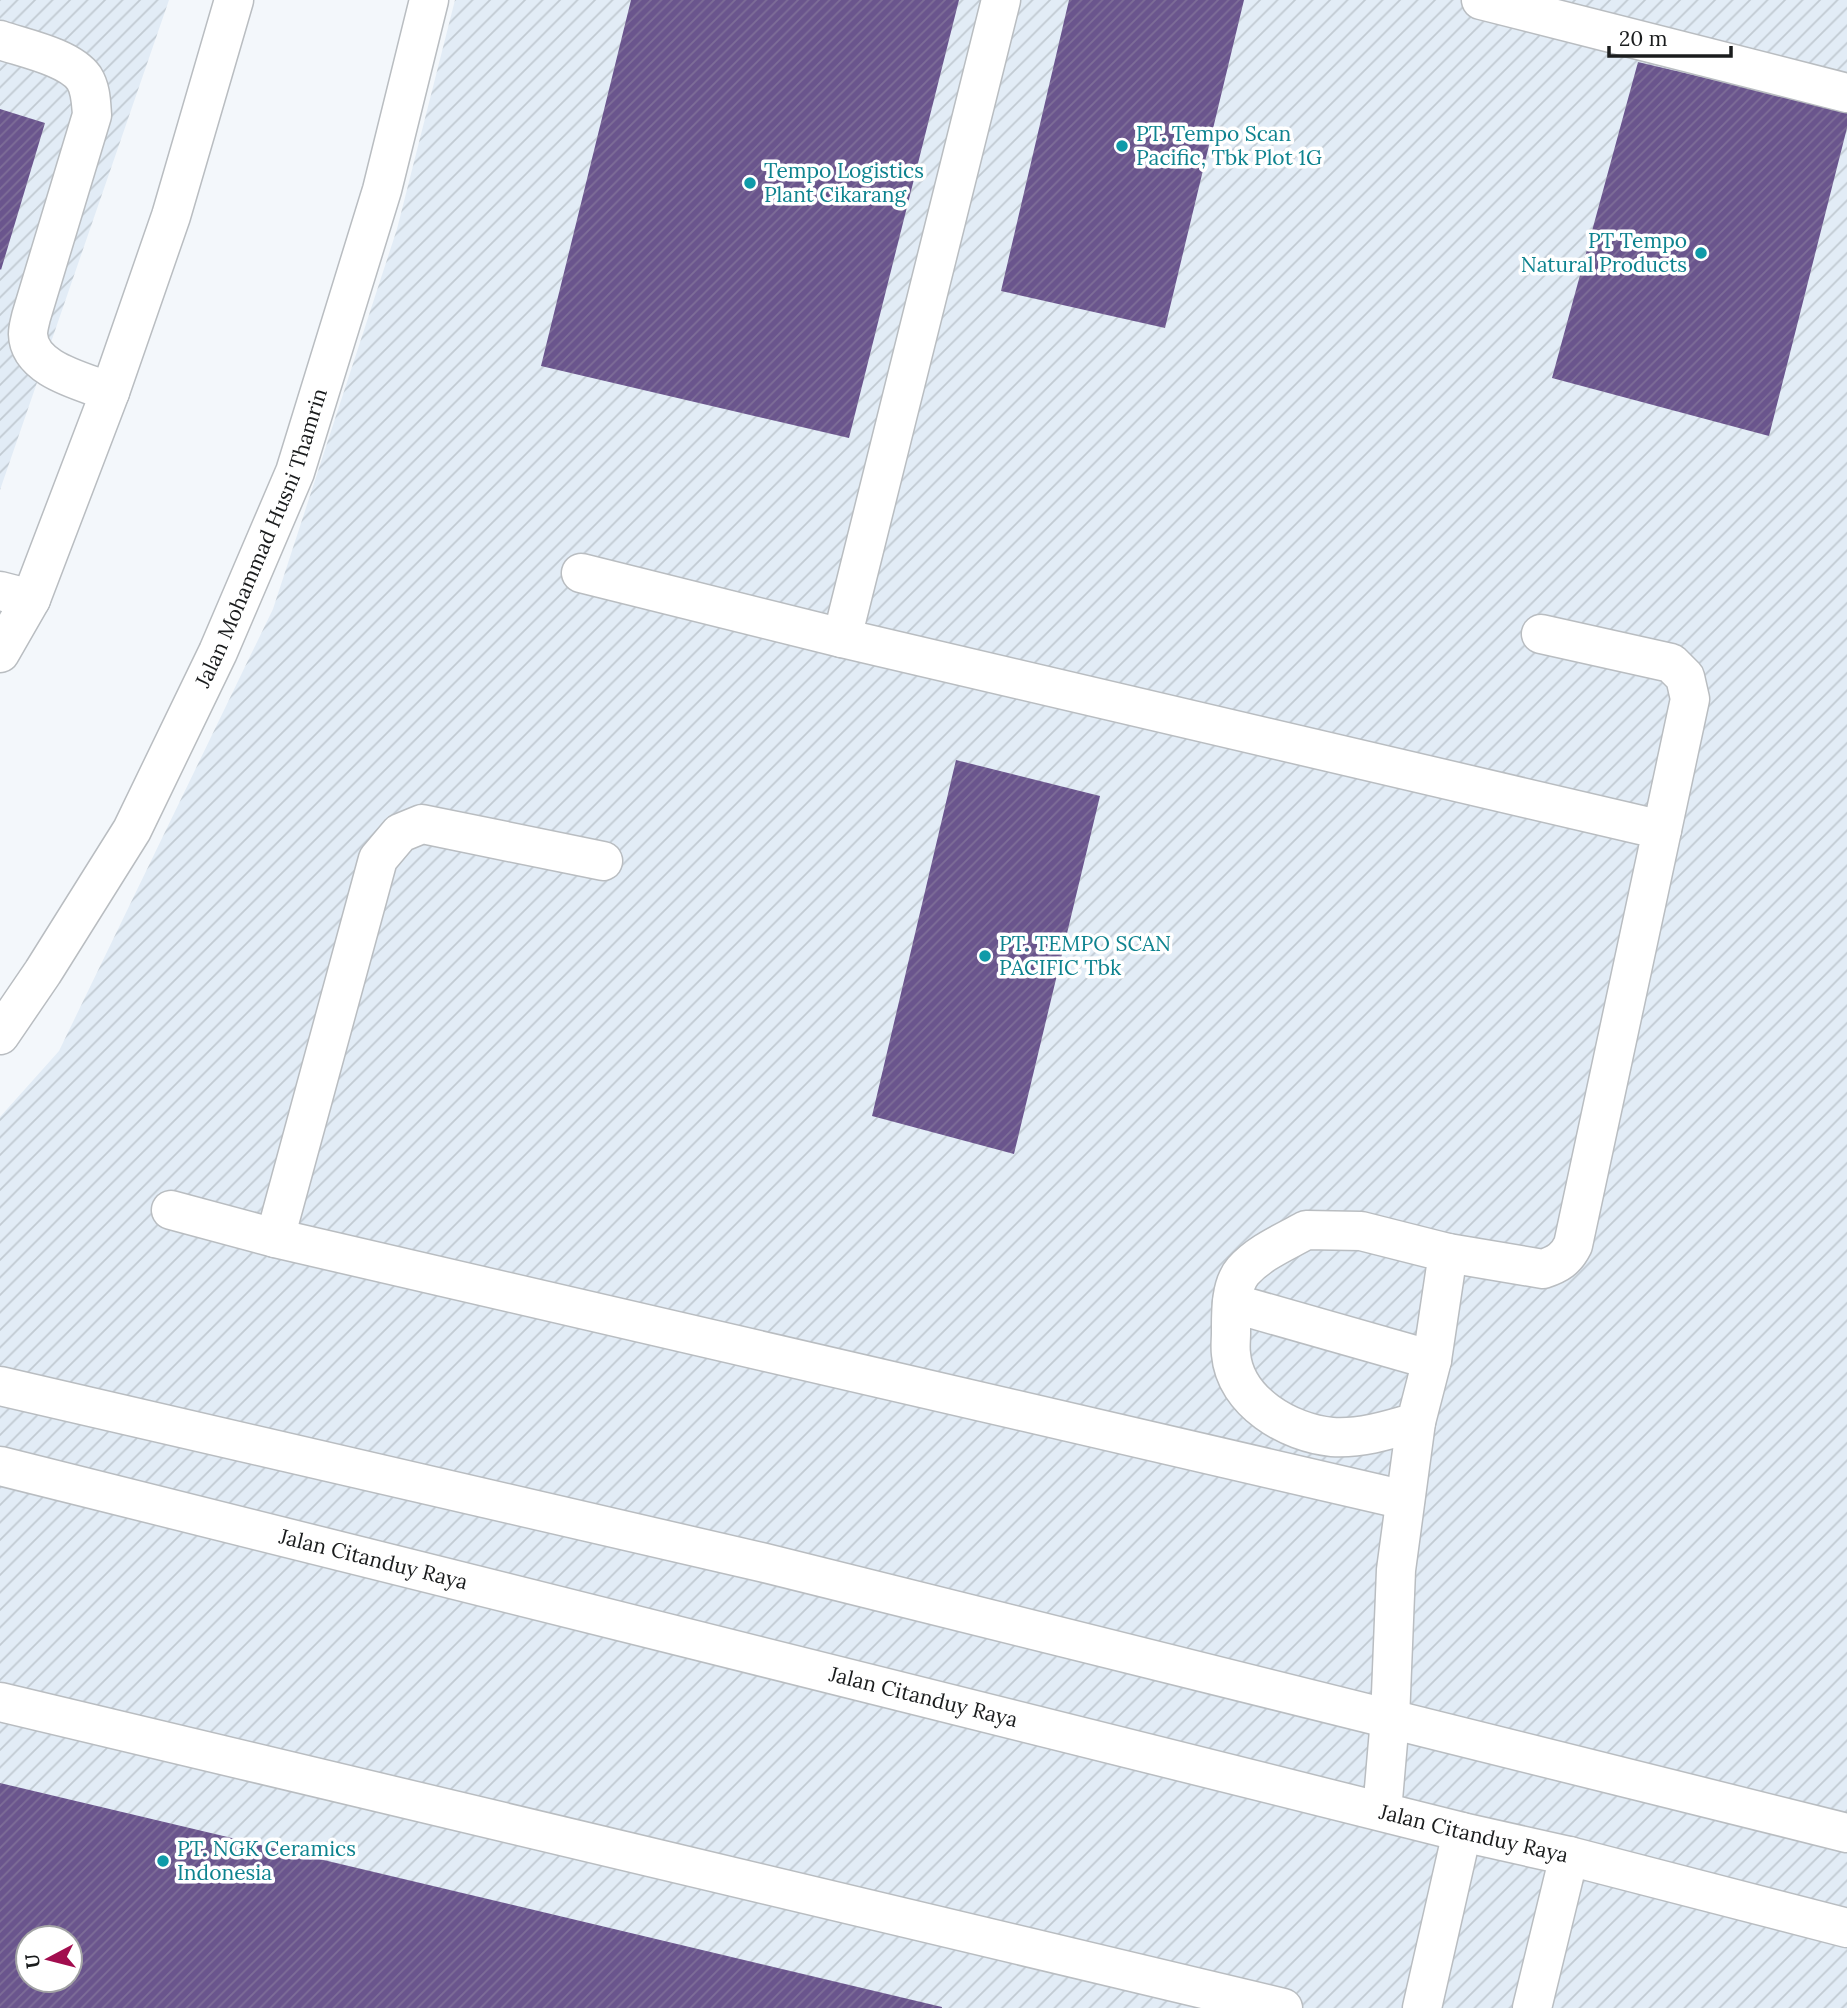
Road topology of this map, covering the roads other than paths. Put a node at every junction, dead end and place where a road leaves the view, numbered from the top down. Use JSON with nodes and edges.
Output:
{"nodes":[{"id":1,"x":234,"y":0,"type":"edge"},
{"id":2,"x":429,"y":0,"type":"edge"},
{"id":3,"x":1001,"y":0,"type":"edge"},
{"id":4,"x":1481,"y":0,"type":"edge"},
{"id":5,"x":0,"y":40,"type":"edge"},
{"id":6,"x":1847,"y":93,"type":"edge"},
{"id":7,"x":110,"y":392,"type":"junction"},
{"id":8,"x":581,"y":573,"type":"dead end"},
{"id":9,"x":16,"y":595,"type":"edge"},
{"id":10,"x":1541,"y":634,"type":"dead end"},
{"id":11,"x":842,"y":638,"type":"junction"},
{"id":12,"x":0,"y":653,"type":"edge"},
{"id":13,"x":1662,"y":830,"type":"junction"},
{"id":14,"x":603,"y":861,"type":"dead end"},
{"id":15,"x":0,"y":1035,"type":"edge"},
{"id":16,"x":171,"y":1210,"type":"dead end"},
{"id":17,"x":275,"y":1238,"type":"junction"},
{"id":18,"x":1448,"y":1253,"type":"junction"},
{"id":19,"x":1232,"y":1303,"type":"junction"},
{"id":20,"x":1432,"y":1360,"type":"junction"},
{"id":21,"x":0,"y":1386,"type":"edge"},
{"id":22,"x":1416,"y":1422,"type":"junction"},
{"id":23,"x":0,"y":1466,"type":"edge"},
{"id":24,"x":1405,"y":1500,"type":"junction"},
{"id":25,"x":0,"y":1703,"type":"edge"},
{"id":26,"x":1390,"y":1719,"type":"junction"},
{"id":27,"x":1381,"y":1811,"type":"junction"},
{"id":28,"x":1462,"y":1832,"type":"junction"},
{"id":29,"x":1847,"y":1833,"type":"edge"},
{"id":30,"x":1569,"y":1856,"type":"junction"},
{"id":31,"x":1847,"y":1928,"type":"edge"},
{"id":32,"x":1283,"y":2008,"type":"edge"},
{"id":33,"x":1422,"y":2008,"type":"edge"},
{"id":34,"x":1532,"y":2008,"type":"edge"}],
"edges":[{"from":1,"to":7,"type":"street"},
{"from":2,"to":15,"type":"street","name":"Jalan Mohammad Husni Thamrin"},
{"from":3,"to":11,"type":"street"},
{"from":4,"to":6,"type":"street"},
{"from":5,"to":7,"type":"street"},
{"from":7,"to":9,"type":"street"},
{"from":8,"to":11,"type":"street"},
{"from":9,"to":12,"type":"street"},
{"from":10,"to":13,"type":"street"},
{"from":11,"to":13,"type":"street"},
{"from":13,"to":18,"type":"street"},
{"from":14,"to":17,"type":"street"},
{"from":16,"to":17,"type":"street"},
{"from":17,"to":24,"type":"street"},
{"from":18,"to":19,"type":"street"},
{"from":18,"to":20,"type":"street"},
{"from":19,"to":20,"type":"street"},
{"from":19,"to":22,"type":"street"},
{"from":20,"to":22,"type":"street"},
{"from":21,"to":26,"type":"street"},
{"from":22,"to":24,"type":"street"},
{"from":23,"to":27,"type":"street","name":"Jalan Citanduy Raya"},
{"from":24,"to":26,"type":"street"},
{"from":25,"to":32,"type":"street"},
{"from":26,"to":27,"type":"street"},
{"from":26,"to":29,"type":"street"},
{"from":27,"to":28,"type":"street","name":"Jalan Citanduy Raya"},
{"from":28,"to":30,"type":"street","name":"Jalan Citanduy Raya"},
{"from":28,"to":33,"type":"street"},
{"from":30,"to":31,"type":"street","name":"Jalan Citanduy Raya"},
{"from":30,"to":34,"type":"street"}]}
